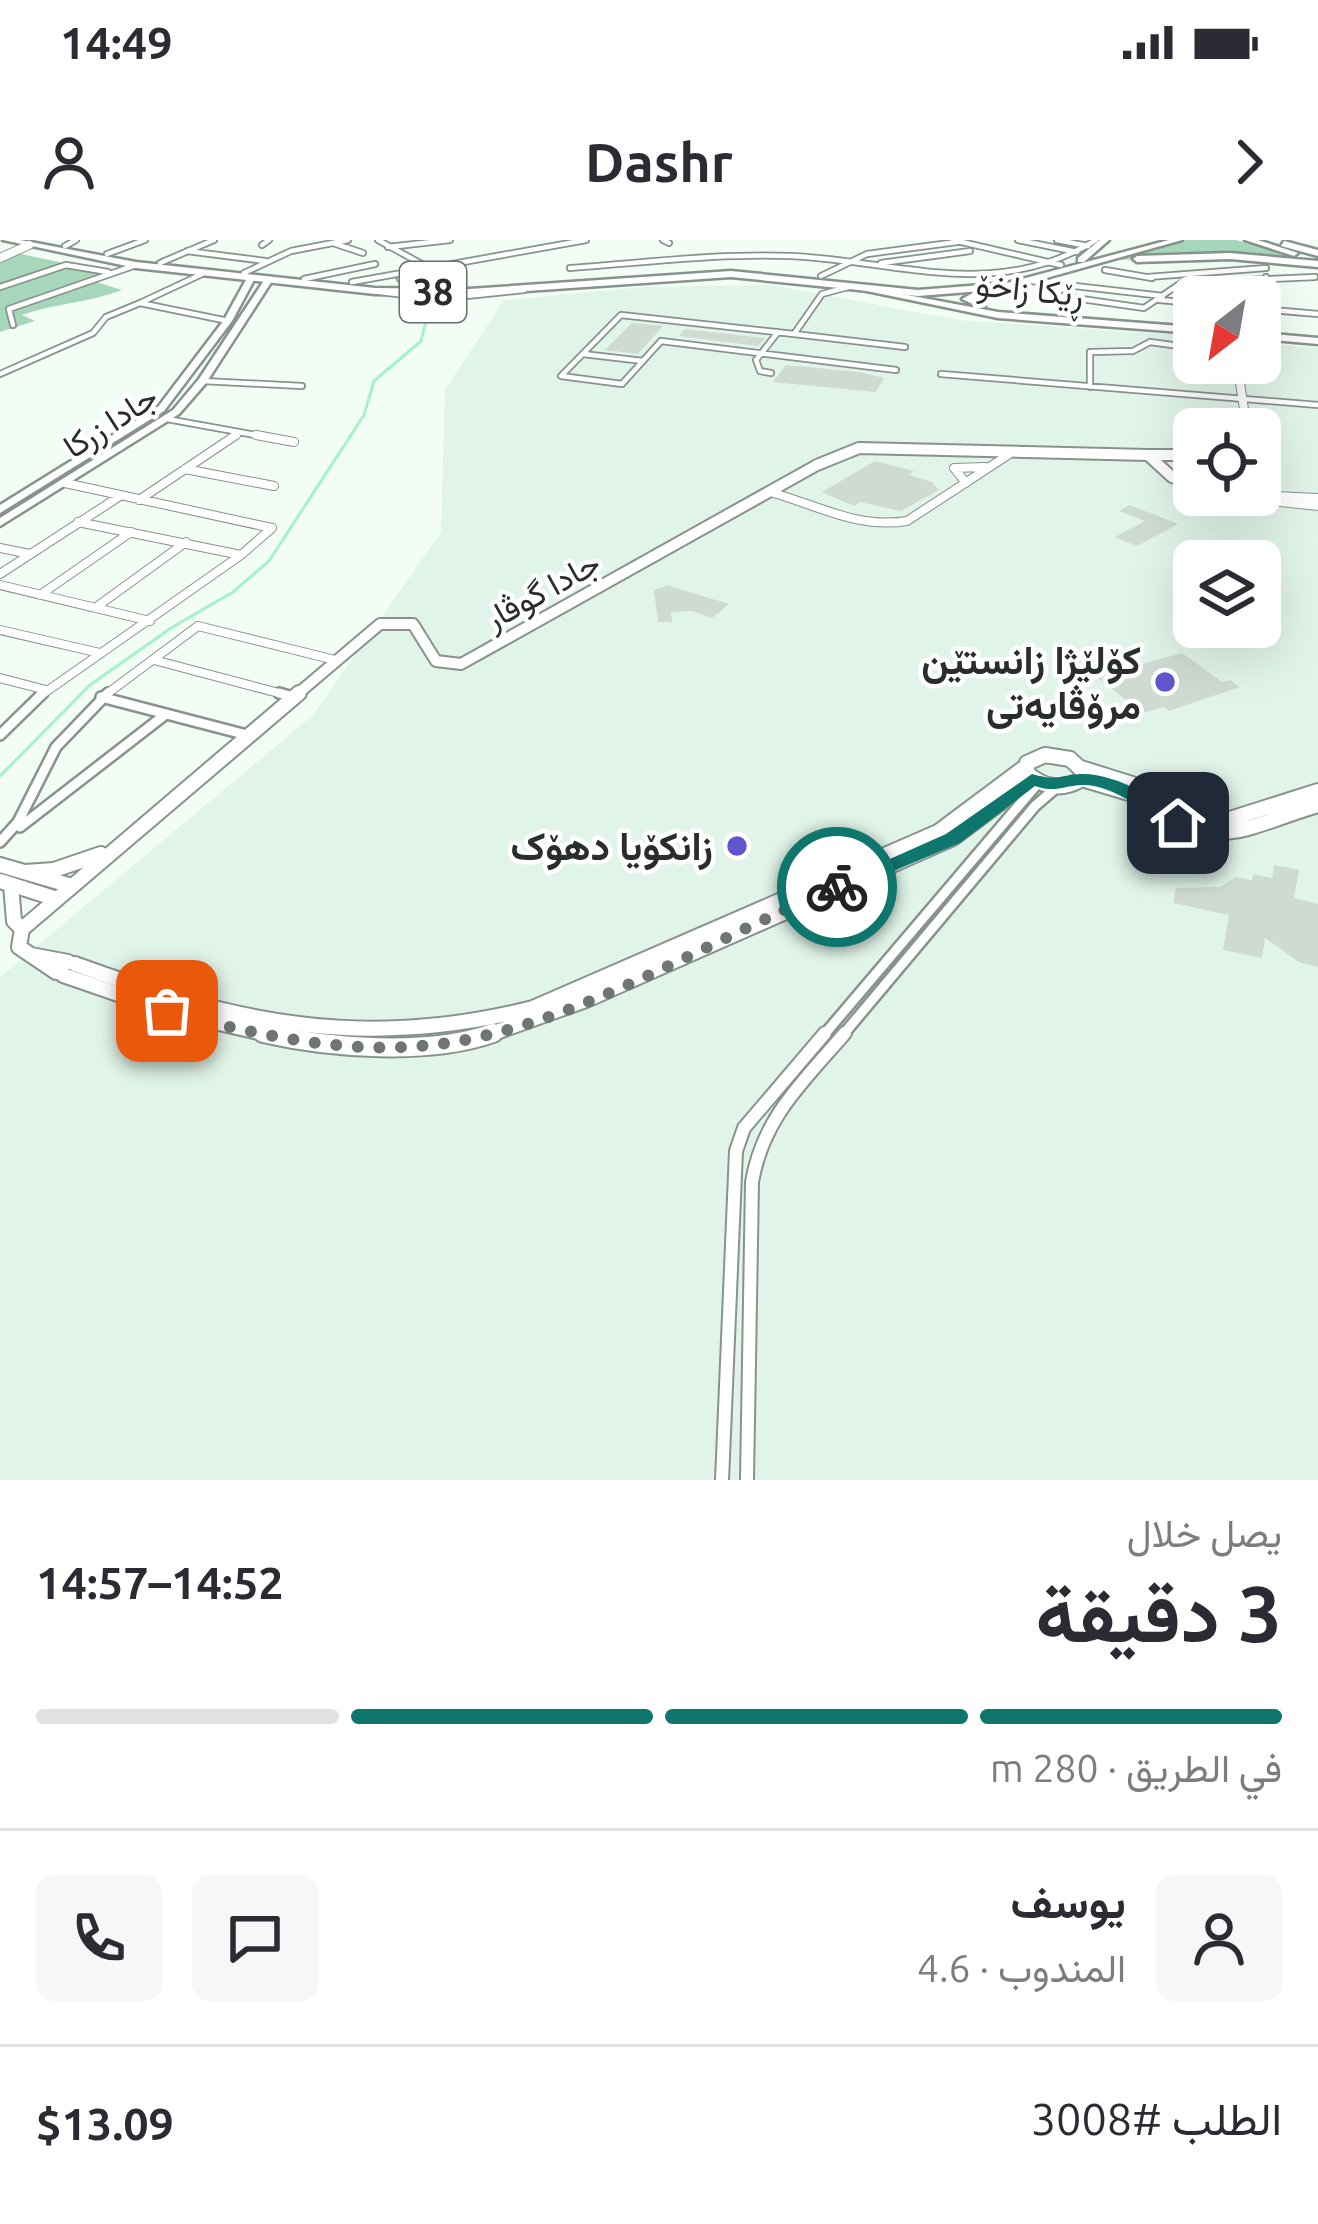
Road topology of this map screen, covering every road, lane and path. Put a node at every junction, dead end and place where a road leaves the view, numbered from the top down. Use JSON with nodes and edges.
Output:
{"nodes":[{"id":1,"x":7,"y":240,"type":"edge"},
{"id":2,"x":76,"y":240,"type":"edge"},
{"id":3,"x":145,"y":240,"type":"edge"},
{"id":4,"x":214,"y":240,"type":"edge"},
{"id":5,"x":269,"y":240,"type":"edge"},
{"id":6,"x":348,"y":240,"type":"edge"},
{"id":7,"x":378,"y":240,"type":"edge"},
{"id":8,"x":450,"y":240,"type":"edge"},
{"id":9,"x":586,"y":240,"type":"edge"},
{"id":10,"x":899,"y":240,"type":"edge"},
{"id":11,"x":1018,"y":240,"type":"edge"},
{"id":12,"x":1057,"y":240,"type":"edge"},
{"id":13,"x":1096,"y":240,"type":"edge"},
{"id":14,"x":1105,"y":240,"type":"edge"},
{"id":15,"x":1155,"y":240,"type":"edge"},
{"id":16,"x":1178,"y":240,"type":"edge"},
{"id":17,"x":1249,"y":240,"type":"edge"},
{"id":18,"x":1271,"y":240,"type":"edge"},
{"id":19,"x":44,"y":241,"type":"edge"},
{"id":20,"x":328,"y":241,"type":"edge"},
{"id":21,"x":955,"y":241,"type":"edge"},
{"id":22,"x":28,"y":245,"type":"junction"},
{"id":23,"x":262,"y":245,"type":"dead end"},
{"id":24,"x":65,"y":246,"type":"junction"},
{"id":25,"x":1088,"y":246,"type":"junction"},
{"id":26,"x":388,"y":247,"type":"junction"},
{"id":27,"x":972,"y":248,"type":"junction"},
{"id":28,"x":892,"y":249,"type":"junction"},
{"id":29,"x":188,"y":251,"type":"junction"},
{"id":30,"x":363,"y":253,"type":"dead end"},
{"id":31,"x":107,"y":254,"type":"junction"},
{"id":32,"x":0,"y":259,"type":"edge"},
{"id":33,"x":1082,"y":259,"type":"junction"},
{"id":34,"x":267,"y":261,"type":"junction"},
{"id":35,"x":844,"y":261,"type":"junction"},
{"id":36,"x":160,"y":263,"type":"junction"},
{"id":37,"x":1317,"y":263,"type":"edge"},
{"id":38,"x":375,"y":264,"type":"dead end"},
{"id":39,"x":1055,"y":264,"type":"junction"},
{"id":40,"x":877,"y":265,"type":"junction"},
{"id":41,"x":136,"y":266,"type":"junction"},
{"id":42,"x":429,"y":268,"type":"junction"},
{"id":43,"x":569,"y":268,"type":"dead end"},
{"id":44,"x":1105,"y":270,"type":"dead end"},
{"id":45,"x":1266,"y":272,"type":"junction"},
{"id":46,"x":113,"y":273,"type":"junction"},
{"id":47,"x":411,"y":273,"type":"junction"},
{"id":48,"x":1124,"y":273,"type":"junction"},
{"id":49,"x":202,"y":274,"type":"junction"},
{"id":50,"x":959,"y":275,"type":"junction"},
{"id":51,"x":1032,"y":276,"type":"junction"},
{"id":52,"x":1240,"y":276,"type":"edge"},
{"id":53,"x":1266,"y":276,"type":"edge"},
{"id":54,"x":1148,"y":277,"type":"junction"},
{"id":55,"x":816,"y":278,"type":"junction"},
{"id":56,"x":248,"y":279,"type":"junction"},
{"id":57,"x":304,"y":279,"type":"junction"},
{"id":58,"x":352,"y":282,"type":"junction"},
{"id":59,"x":1173,"y":282,"type":"edge"},
{"id":60,"x":266,"y":283,"type":"junction"},
{"id":61,"x":1068,"y":285,"type":"junction"},
{"id":62,"x":0,"y":286,"type":"edge"},
{"id":63,"x":419,"y":286,"type":"junction"},
{"id":64,"x":539,"y":286,"type":"junction"},
{"id":65,"x":857,"y":287,"type":"junction"},
{"id":66,"x":497,"y":288,"type":"junction"},
{"id":67,"x":1094,"y":288,"type":"junction"},
{"id":68,"x":1173,"y":289,"type":"edge"},
{"id":69,"x":1318,"y":290,"type":"edge"},
{"id":70,"x":375,"y":291,"type":"junction"},
{"id":71,"x":983,"y":291,"type":"junction"},
{"id":72,"x":822,"y":293,"type":"junction"},
{"id":73,"x":1161,"y":298,"type":"junction"},
{"id":74,"x":1173,"y":300,"type":"edge"},
{"id":75,"x":140,"y":303,"type":"junction"},
{"id":76,"x":1144,"y":308,"type":"junction"},
{"id":77,"x":1281,"y":311,"type":"edge"},
{"id":78,"x":1318,"y":314,"type":"edge"},
{"id":79,"x":1143,"y":320,"type":"junction"},
{"id":80,"x":228,"y":321,"type":"junction"},
{"id":81,"x":678,"y":321,"type":"junction"},
{"id":82,"x":1173,"y":324,"type":"edge"},
{"id":83,"x":13,"y":325,"type":"dead end"},
{"id":84,"x":1173,"y":326,"type":"edge"},
{"id":85,"x":778,"y":332,"type":"junction"},
{"id":86,"x":794,"y":334,"type":"junction"},
{"id":87,"x":1281,"y":334,"type":"edge"},
{"id":88,"x":1318,"y":337,"type":"edge"},
{"id":89,"x":662,"y":341,"type":"junction"},
{"id":90,"x":1173,"y":345,"type":"edge"},
{"id":91,"x":905,"y":347,"type":"dead end"},
{"id":92,"x":760,"y":353,"type":"junction"},
{"id":93,"x":583,"y":354,"type":"junction"},
{"id":94,"x":643,"y":362,"type":"junction"},
{"id":95,"x":896,"y":370,"type":"dead end"},
{"id":96,"x":771,"y":373,"type":"dead end"},
{"id":97,"x":0,"y":374,"type":"edge"},
{"id":98,"x":941,"y":374,"type":"dead end"},
{"id":99,"x":203,"y":381,"type":"junction"},
{"id":100,"x":1239,"y":384,"type":"edge"},
{"id":101,"x":302,"y":386,"type":"dead end"},
{"id":102,"x":1090,"y":387,"type":"junction"},
{"id":103,"x":1241,"y":399,"type":"junction"},
{"id":104,"x":1318,"y":405,"type":"edge"},
{"id":105,"x":1243,"y":408,"type":"edge"},
{"id":106,"x":167,"y":419,"type":"junction"},
{"id":107,"x":239,"y":433,"type":"junction"},
{"id":108,"x":294,"y":442,"type":"dead end"},
{"id":109,"x":1173,"y":454,"type":"edge"},
{"id":110,"x":1008,"y":455,"type":"junction"},
{"id":111,"x":1148,"y":455,"type":"junction"},
{"id":112,"x":990,"y":466,"type":"junction"},
{"id":113,"x":185,"y":469,"type":"junction"},
{"id":114,"x":1173,"y":476,"type":"edge"},
{"id":115,"x":64,"y":483,"type":"junction"},
{"id":116,"x":966,"y":483,"type":"junction"},
{"id":117,"x":274,"y":486,"type":"dead end"},
{"id":118,"x":768,"y":492,"type":"junction"},
{"id":119,"x":120,"y":496,"type":"junction"},
{"id":120,"x":1281,"y":499,"type":"edge"},
{"id":121,"x":139,"y":500,"type":"junction"},
{"id":122,"x":1318,"y":502,"type":"edge"},
{"id":123,"x":0,"y":511,"type":"edge"},
{"id":124,"x":79,"y":522,"type":"junction"},
{"id":125,"x":0,"y":523,"type":"edge"},
{"id":126,"x":131,"y":532,"type":"junction"},
{"id":127,"x":186,"y":542,"type":"junction"},
{"id":128,"x":0,"y":548,"type":"edge"},
{"id":129,"x":30,"y":554,"type":"junction"},
{"id":130,"x":241,"y":554,"type":"junction"},
{"id":131,"x":0,"y":574,"type":"edge"},
{"id":132,"x":0,"y":585,"type":"edge"},
{"id":133,"x":40,"y":595,"type":"junction"},
{"id":134,"x":95,"y":608,"type":"junction"},
{"id":135,"x":150,"y":621,"type":"junction"},
{"id":136,"x":0,"y":630,"type":"edge"},
{"id":137,"x":101,"y":653,"type":"junction"},
{"id":138,"x":154,"y":659,"type":"junction"},
{"id":139,"x":335,"y":660,"type":"junction"},
{"id":140,"x":0,"y":678,"type":"edge"},
{"id":141,"x":46,"y":690,"type":"junction"},
{"id":142,"x":100,"y":697,"type":"junction"},
{"id":143,"x":293,"y":697,"type":"junction"},
{"id":144,"x":166,"y":714,"type":"junction"},
{"id":145,"x":0,"y":735,"type":"edge"},
{"id":146,"x":247,"y":735,"type":"junction"},
{"id":147,"x":1082,"y":774,"type":"junction"},
{"id":148,"x":1032,"y":776,"type":"junction"},
{"id":149,"x":1057,"y":788,"type":"junction"},
{"id":150,"x":1318,"y":791,"type":"edge"},
{"id":151,"x":1318,"y":806,"type":"edge"},
{"id":152,"x":16,"y":830,"type":"junction"},
{"id":153,"x":0,"y":842,"type":"edge"},
{"id":154,"x":117,"y":847,"type":"junction"},
{"id":155,"x":0,"y":865,"type":"edge"},
{"id":156,"x":25,"y":872,"type":"junction"},
{"id":157,"x":6,"y":883,"type":"edge"},
{"id":158,"x":72,"y":886,"type":"junction"},
{"id":159,"x":57,"y":899,"type":"junction"},
{"id":160,"x":0,"y":924,"type":"edge"},
{"id":161,"x":22,"y":929,"type":"junction"},
{"id":162,"x":722,"y":1480,"type":"edge"},
{"id":163,"x":747,"y":1480,"type":"edge"}],
"edges":[{"from":1,"to":22,"type":"highway","name":"ڕێکا زاخۆ","number":"38"},
{"from":2,"to":24,"type":"street"},
{"from":3,"to":31,"type":"street"},
{"from":4,"to":29,"type":"street"},
{"from":5,"to":23,"type":"street"},
{"from":6,"to":20,"type":"street"},
{"from":7,"to":26,"type":"street"},
{"from":8,"to":26,"type":"street"},
{"from":9,"to":42,"type":"street"},
{"from":10,"to":28,"type":"street"},
{"from":11,"to":33,"type":"street"},
{"from":12,"to":25,"type":"street"},
{"from":13,"to":25,"type":"street"},
{"from":14,"to":33,"type":"highway"},
{"from":15,"to":33,"type":"highway"},
{"from":16,"to":33,"type":"highway"},
{"from":17,"to":37,"type":"highway"},
{"from":18,"to":37,"type":"highway"},
{"from":19,"to":24,"type":"highway","name":"ڕێکا زاخۆ","number":"38"},
{"from":20,"to":30,"type":"street"},
{"from":20,"to":34,"type":"street"},
{"from":21,"to":27,"type":"street"},
{"from":21,"to":28,"type":"street"},
{"from":22,"to":32,"type":"street"},
{"from":22,"to":41,"type":"highway","name":"ڕێکا زاخۆ","number":"38"},
{"from":24,"to":31,"type":"highway","name":"ڕێکا زاخۆ","number":"38"},
{"from":25,"to":33,"type":"street"},
{"from":26,"to":42,"type":"street"},
{"from":27,"to":39,"type":"street"},
{"from":27,"to":40,"type":"street"},
{"from":27,"to":50,"type":"street"},
{"from":28,"to":35,"type":"street"},
{"from":29,"to":34,"type":"street"},
{"from":29,"to":36,"type":"street"},
{"from":31,"to":36,"type":"highway","name":"ڕێکا زاخۆ","number":"38"},
{"from":33,"to":37,"type":"highway"},
{"from":33,"to":39,"type":"highway","name":"ڕێکا زاخۆ","number":"38"},
{"from":33,"to":51,"type":"highway","name":"ڕێکا زاخۆ","number":"38"},
{"from":34,"to":56,"type":"street"},
{"from":35,"to":40,"type":"street"},
{"from":35,"to":43,"type":"street"},
{"from":35,"to":55,"type":"street"},
{"from":36,"to":56,"type":"highway","name":"ڕێکا زاخۆ","number":"38"},
{"from":37,"to":45,"type":"street"},
{"from":37,"to":69,"type":"street"},
{"from":38,"to":57,"type":"street"},
{"from":39,"to":50,"type":"street"},
{"from":39,"to":51,"type":"highway","name":"ڕێکا زاخۆ","number":"38"},
{"from":40,"to":50,"type":"street"},
{"from":41,"to":46,"type":"street"},
{"from":41,"to":49,"type":"highway","name":"ڕێکا زاخۆ","number":"38"},
{"from":42,"to":47,"type":"street"},
{"from":44,"to":48,"type":"street"},
{"from":45,"to":52,"type":"street"},
{"from":45,"to":53,"type":"street"},
{"from":45,"to":54,"type":"street"},
{"from":46,"to":62,"type":"street"},
{"from":46,"to":83,"type":"street"},
{"from":47,"to":58,"type":"street"},
{"from":47,"to":63,"type":"street"},
{"from":48,"to":54,"type":"street"},
{"from":48,"to":67,"type":"street"},
{"from":49,"to":56,"type":"highway","name":"ڕێکا زاخۆ","number":"38"},
{"from":49,"to":75,"type":"street"},
{"from":51,"to":55,"type":"highway","name":"ڕێکا زاخۆ","number":"38"},
{"from":51,"to":61,"type":"street"},
{"from":51,"to":71,"type":"highway","name":"ڕێکا زاخۆ","number":"38"},
{"from":54,"to":59,"type":"street"},
{"from":55,"to":64,"type":"highway","name":"ڕێکا زاخۆ","number":"38"},
{"from":55,"to":65,"type":"highway","name":"ڕێکا زاخۆ","number":"38"},
{"from":55,"to":66,"type":"highway","name":"ڕێکا زاخۆ","number":"38"},
{"from":55,"to":72,"type":"street"},
{"from":56,"to":57,"type":"highway","name":"ڕێکا زاخۆ","number":"38"},
{"from":56,"to":60,"type":"highway","name":"ڕێکا زاخۆ","number":"38"},
{"from":56,"to":80,"type":"main road","name":"جادا زرکا"},
{"from":57,"to":58,"type":"highway","name":"ڕێکا زاخۆ","number":"38"},
{"from":58,"to":63,"type":"highway","name":"ڕێکا زاخۆ","number":"38"},
{"from":60,"to":70,"type":"highway","name":"ڕێکا زاخۆ","number":"38"},
{"from":60,"to":99,"type":"main road","name":"جادا زرکا"},
{"from":61,"to":67,"type":"street"},
{"from":61,"to":76,"type":"street"},
{"from":63,"to":66,"type":"highway","name":"ڕێکا زاخۆ","number":"38"},
{"from":64,"to":66,"type":"highway","name":"ڕێکا زاخۆ","number":"38"},
{"from":64,"to":70,"type":"street"},
{"from":65,"to":71,"type":"highway","name":"ڕێکا زاخۆ","number":"38"},
{"from":65,"to":72,"type":"street"},
{"from":65,"to":84,"type":"main road","name":"ڕێکا زاخۆ","number":"38"},
{"from":66,"to":70,"type":"highway","name":"ڕێکا زاخۆ","number":"38"},
{"from":67,"to":73,"type":"street"},
{"from":68,"to":73,"type":"street"},
{"from":71,"to":79,"type":"main road","name":"ڕێکا زاخۆ","number":"38"},
{"from":72,"to":86,"type":"street"},
{"from":73,"to":74,"type":"street"},
{"from":73,"to":76,"type":"street"},
{"from":75,"to":80,"type":"street"},
{"from":75,"to":97,"type":"street"},
{"from":76,"to":79,"type":"street"},
{"from":77,"to":78,"type":"street"},
{"from":79,"to":82,"type":"main road","name":"ڕێکا زاخۆ","number":"38"},
{"from":80,"to":123,"type":"main road","name":"جادا زرکا"},
{"from":81,"to":85,"type":"street"},
{"from":81,"to":89,"type":"street"},
{"from":81,"to":93,"type":"street"},
{"from":85,"to":86,"type":"street"},
{"from":85,"to":92,"type":"street"},
{"from":86,"to":91,"type":"street"},
{"from":87,"to":88,"type":"main road"},
{"from":89,"to":92,"type":"street"},
{"from":89,"to":94,"type":"street"},
{"from":90,"to":102,"type":"street"},
{"from":92,"to":95,"type":"street"},
{"from":92,"to":96,"type":"street"},
{"from":93,"to":94,"type":"street"},
{"from":93,"to":94,"type":"street"},
{"from":98,"to":102,"type":"street"},
{"from":99,"to":101,"type":"street"},
{"from":99,"to":106,"type":"main road","name":"جادا زرکا"},
{"from":100,"to":103,"type":"street"},
{"from":102,"to":103,"type":"street"},
{"from":103,"to":104,"type":"street"},
{"from":103,"to":105,"type":"street"},
{"from":106,"to":107,"type":"street"},
{"from":106,"to":115,"type":"main road","name":"جادا زرکا"},
{"from":107,"to":108,"type":"street"},
{"from":107,"to":113,"type":"street"},
{"from":109,"to":111,"type":"street","name":"جادا گوڤار"},
{"from":110,"to":111,"type":"street","name":"جادا گوڤار"},
{"from":110,"to":112,"type":"street"},
{"from":110,"to":118,"type":"street","name":"جادا گوڤار"},
{"from":111,"to":114,"type":"street"},
{"from":112,"to":116,"type":"street"},
{"from":112,"to":116,"type":"street"},
{"from":113,"to":117,"type":"street"},
{"from":113,"to":121,"type":"street"},
{"from":115,"to":119,"type":"street"},
{"from":115,"to":125,"type":"main road","name":"جادا زرکا"},
{"from":116,"to":118,"type":"street"},
{"from":118,"to":139,"type":"street","name":"جادا گوڤار"},
{"from":119,"to":121,"type":"street"},
{"from":119,"to":124,"type":"street"},
{"from":120,"to":122,"type":"street"},
{"from":121,"to":130,"type":"street"},
{"from":124,"to":126,"type":"street"},
{"from":124,"to":129,"type":"street"},
{"from":126,"to":127,"type":"street"},
{"from":126,"to":133,"type":"street"},
{"from":127,"to":130,"type":"street"},
{"from":127,"to":134,"type":"street"},
{"from":128,"to":129,"type":"street"},
{"from":129,"to":131,"type":"street"},
{"from":130,"to":135,"type":"street"},
{"from":132,"to":133,"type":"street"},
{"from":133,"to":134,"type":"street"},
{"from":134,"to":135,"type":"street"},
{"from":135,"to":137,"type":"street"},
{"from":136,"to":137,"type":"street"},
{"from":137,"to":141,"type":"street"},
{"from":138,"to":139,"type":"street"},
{"from":138,"to":142,"type":"street"},
{"from":138,"to":143,"type":"street"},
{"from":139,"to":143,"type":"street","name":"جادا گوڤار"},
{"from":140,"to":141,"type":"street"},
{"from":141,"to":145,"type":"street"},
{"from":142,"to":144,"type":"street"},
{"from":142,"to":152,"type":"street"},
{"from":143,"to":146,"type":"street","name":"جادا گوڤار"},
{"from":144,"to":146,"type":"street"},
{"from":144,"to":152,"type":"street"},
{"from":146,"to":154,"type":"street","name":"جادا گوڤار"},
{"from":147,"to":148,"type":"street"},
{"from":147,"to":149,"type":"street"},
{"from":147,"to":150,"type":"street"},
{"from":147,"to":151,"type":"street"},
{"from":148,"to":149,"type":"street"},
{"from":148,"to":161,"type":"street"},
{"from":148,"to":162,"type":"street"},
{"from":149,"to":163,"type":"street"},
{"from":152,"to":153,"type":"street"},
{"from":154,"to":156,"type":"street"},
{"from":154,"to":158,"type":"street","name":"جادا گوڤار"},
{"from":155,"to":156,"type":"street"},
{"from":156,"to":158,"type":"street"},
{"from":157,"to":159,"type":"street"},
{"from":157,"to":161,"type":"street"},
{"from":158,"to":159,"type":"street","name":"جادا گوڤار"},
{"from":159,"to":161,"type":"street","name":"جادا گوڤار"},
{"from":160,"to":161,"type":"street"}]}
